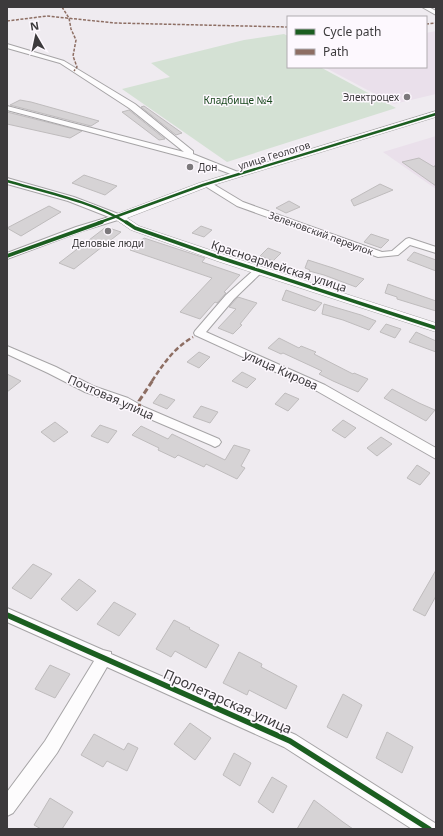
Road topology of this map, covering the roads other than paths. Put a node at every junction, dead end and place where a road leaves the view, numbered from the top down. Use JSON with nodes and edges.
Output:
{"nodes":[{"id":1,"x":425,"y":7,"type":"edge"},
{"id":2,"x":436,"y":12,"type":"edge"},
{"id":3,"x":7,"y":46,"type":"edge"},
{"id":4,"x":7,"y":108,"type":"edge"},
{"id":5,"x":436,"y":114,"type":"edge"},
{"id":6,"x":194,"y":157,"type":"junction"},
{"id":7,"x":239,"y":174,"type":"junction"},
{"id":8,"x":7,"y":181,"type":"edge"},
{"id":9,"x":208,"y":184,"type":"junction"},
{"id":10,"x":118,"y":217,"type":"junction"},
{"id":11,"x":436,"y":250,"type":"edge"},
{"id":12,"x":7,"y":256,"type":"edge"},
{"id":13,"x":259,"y":270,"type":"junction"},
{"id":14,"x":436,"y":328,"type":"edge"},
{"id":15,"x":7,"y":350,"type":"edge"},
{"id":16,"x":214,"y":442,"type":"dead end"},
{"id":17,"x":436,"y":454,"type":"edge"},
{"id":18,"x":7,"y":615,"type":"edge"},
{"id":19,"x":105,"y":657,"type":"junction"},
{"id":20,"x":7,"y":807,"type":"edge"},
{"id":21,"x":429,"y":829,"type":"edge"}],
"edges":[{"from":1,"to":2,"type":"street"},
{"from":3,"to":6,"type":"street"},
{"from":4,"to":6,"type":"street","name":"улица Геологов"},
{"from":5,"to":7,"type":"street","name":"улица Геологов"},
{"from":6,"to":7,"type":"street","name":"улица Геологов"},
{"from":7,"to":9,"type":"street","name":"улица Геологов"},
{"from":8,"to":10,"type":"street"},
{"from":9,"to":10,"type":"street","name":"улица Геологов"},
{"from":9,"to":11,"type":"street","name":"Зеленовский переулок"},
{"from":10,"to":12,"type":"street"},
{"from":10,"to":13,"type":"street","name":"Красноармейская улица"},
{"from":13,"to":14,"type":"street","name":"Красноармейская улица"},
{"from":13,"to":17,"type":"street","name":"улица Кирова"},
{"from":15,"to":16,"type":"street","name":"Почтовая улица"},
{"from":18,"to":19,"type":"street","name":"Пролетарская улица"},
{"from":19,"to":20,"type":"street"},
{"from":19,"to":21,"type":"street","name":"Пролетарская улица"}]}
